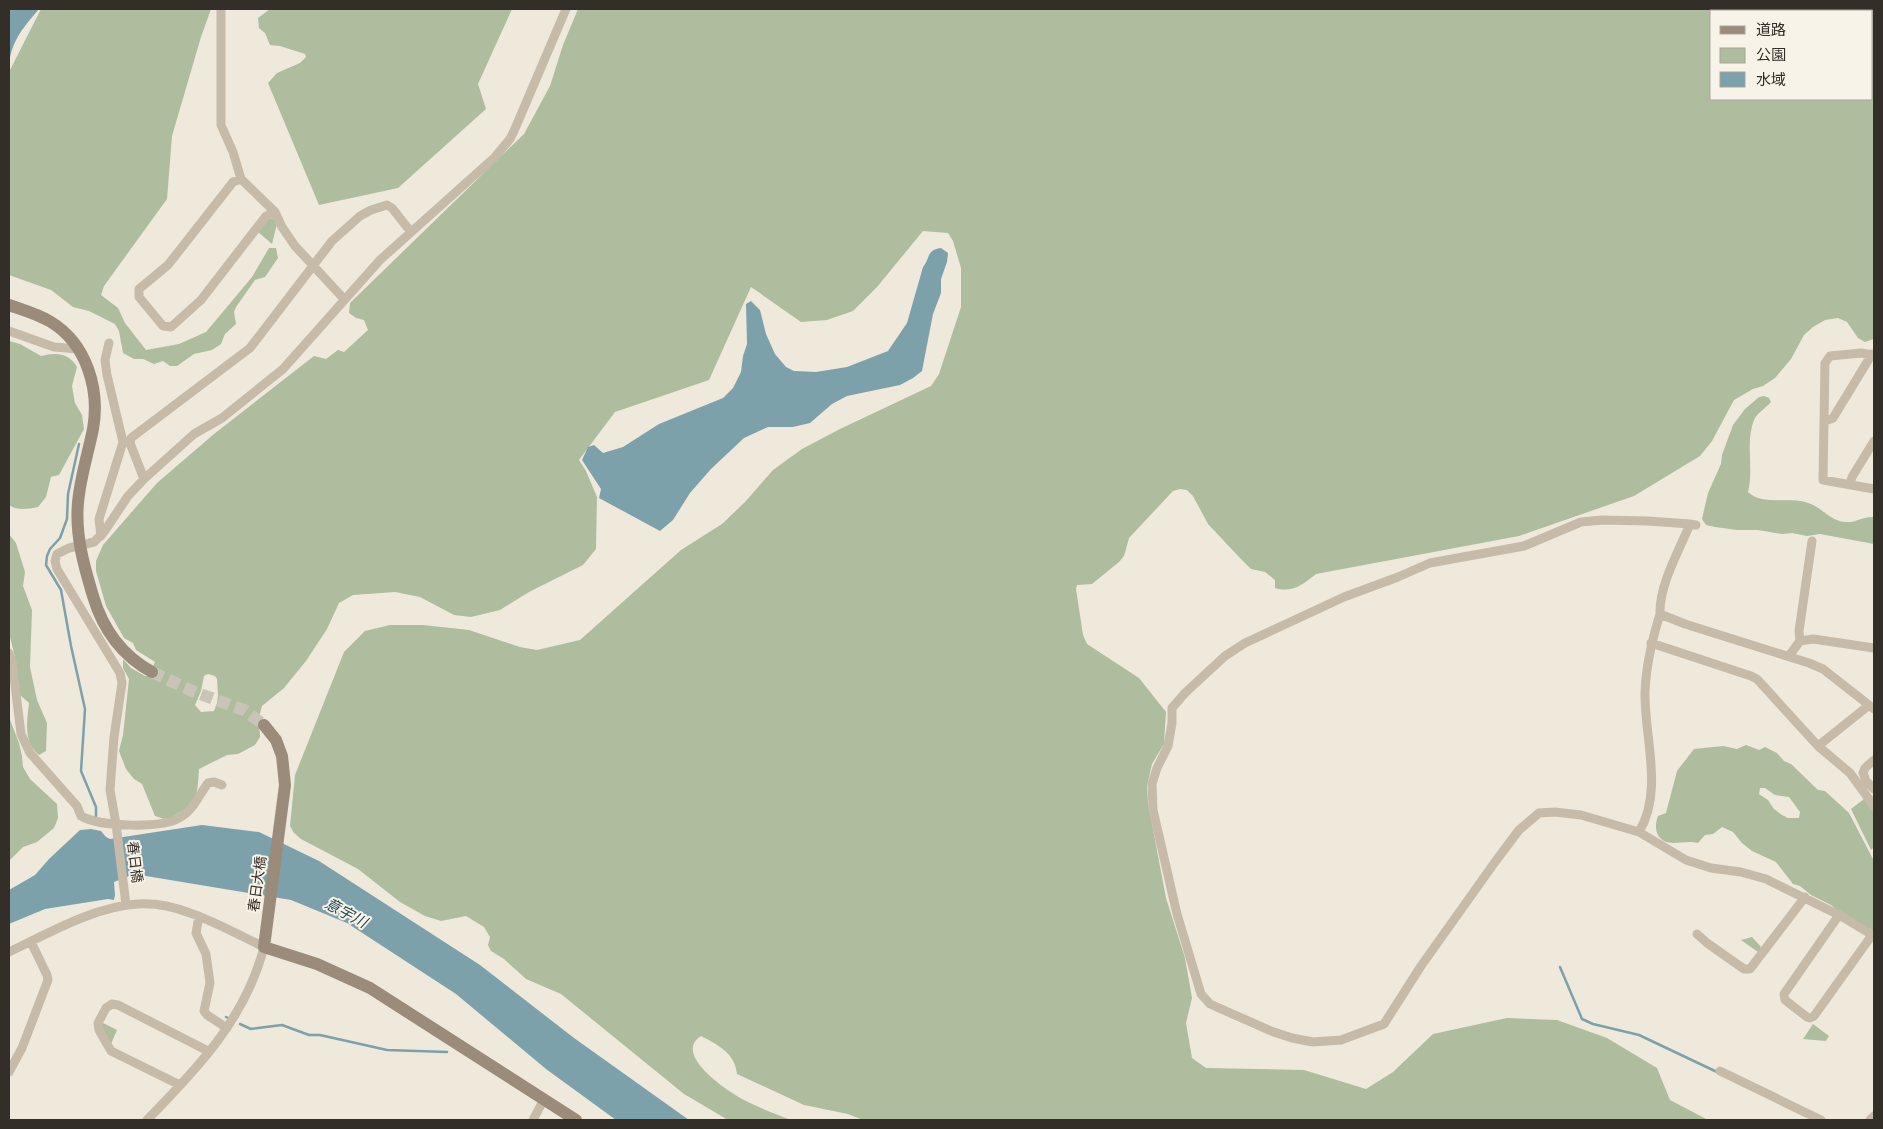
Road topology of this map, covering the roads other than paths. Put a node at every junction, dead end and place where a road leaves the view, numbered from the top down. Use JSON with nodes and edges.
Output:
{"nodes":[{"id":1,"x":221,"y":9,"type":"edge"},
{"id":2,"x":566,"y":9,"type":"edge"},
{"id":3,"x":241,"y":179,"type":"junction"},
{"id":4,"x":275,"y":212,"type":"junction"},
{"id":5,"x":411,"y":232,"type":"junction"},
{"id":6,"x":312,"y":266,"type":"junction"},
{"id":7,"x":344,"y":299,"type":"junction"},
{"id":8,"x":9,"y":305,"type":"edge"},
{"id":9,"x":9,"y":331,"type":"edge"},
{"id":10,"x":109,"y":343,"type":"dead end"},
{"id":11,"x":78,"y":349,"type":"junction"},
{"id":12,"x":1873,"y":355,"type":"edge"},
{"id":13,"x":1825,"y":421,"type":"junction"},
{"id":14,"x":127,"y":441,"type":"junction"},
{"id":15,"x":1874,"y":441,"type":"edge"},
{"id":16,"x":144,"y":479,"type":"junction"},
{"id":17,"x":1850,"y":485,"type":"junction"},
{"id":18,"x":1874,"y":488,"type":"edge"},
{"id":19,"x":100,"y":536,"type":"junction"},
{"id":20,"x":1812,"y":541,"type":"dead end"},
{"id":21,"x":80,"y":546,"type":"junction"},
{"id":22,"x":1660,"y":614,"type":"junction"},
{"id":23,"x":1800,"y":641,"type":"junction"},
{"id":24,"x":1651,"y":643,"type":"junction"},
{"id":25,"x":1874,"y":648,"type":"edge"},
{"id":26,"x":9,"y":653,"type":"edge"},
{"id":27,"x":1789,"y":656,"type":"junction"},
{"id":28,"x":152,"y":672,"type":"tunnel mouth"},
{"id":29,"x":1873,"y":708,"type":"edge"},
{"id":30,"x":264,"y":725,"type":"tunnel mouth"},
{"id":31,"x":1818,"y":746,"type":"junction"},
{"id":32,"x":1874,"y":760,"type":"edge"},
{"id":33,"x":222,"y":785,"type":"dead end"},
{"id":34,"x":1874,"y":789,"type":"edge"},
{"id":35,"x":1874,"y":806,"type":"edge"},
{"id":36,"x":116,"y":827,"type":"junction"},
{"id":37,"x":1640,"y":832,"type":"junction"},
{"id":38,"x":1805,"y":898,"type":"junction"},
{"id":39,"x":126,"y":902,"type":"junction"},
{"id":40,"x":1839,"y":915,"type":"junction"},
{"id":41,"x":199,"y":916,"type":"junction"},
{"id":42,"x":1697,"y":934,"type":"dead end"},
{"id":43,"x":1873,"y":936,"type":"edge"},
{"id":44,"x":31,"y":942,"type":"junction"},
{"id":45,"x":264,"y":943,"type":"junction"},
{"id":46,"x":9,"y":952,"type":"edge"},
{"id":47,"x":227,"y":1028,"type":"junction"},
{"id":48,"x":208,"y":1051,"type":"junction"},
{"id":49,"x":1720,"y":1071,"type":"dead end"},
{"id":50,"x":9,"y":1072,"type":"edge"},
{"id":51,"x":180,"y":1085,"type":"junction"},
{"id":52,"x":544,"y":1099,"type":"junction"},
{"id":53,"x":1874,"y":1116,"type":"edge"},
{"id":54,"x":1813,"y":1119,"type":"edge"},
{"id":55,"x":147,"y":1120,"type":"edge"},
{"id":56,"x":533,"y":1120,"type":"edge"},
{"id":57,"x":576,"y":1120,"type":"edge"},
{"id":58,"x":1870,"y":1120,"type":"edge"}],
"edges":[{"from":1,"to":3,"type":"street"},
{"from":2,"to":5,"type":"street"},
{"from":3,"to":4,"type":"street"},
{"from":3,"to":4,"type":"street"},
{"from":4,"to":6,"type":"street"},
{"from":5,"to":6,"type":"street"},
{"from":5,"to":7,"type":"street"},
{"from":6,"to":7,"type":"street"},
{"from":6,"to":14,"type":"street"},
{"from":7,"to":16,"type":"street"},
{"from":8,"to":11,"type":"street"},
{"from":9,"to":11,"type":"street"},
{"from":10,"to":14,"type":"street"},
{"from":11,"to":21,"type":"street"},
{"from":12,"to":13,"type":"street"},
{"from":12,"to":13,"type":"street"},
{"from":13,"to":17,"type":"street"},
{"from":14,"to":16,"type":"street"},
{"from":14,"to":19,"type":"street"},
{"from":15,"to":17,"type":"street"},
{"from":16,"to":19,"type":"street"},
{"from":17,"to":18,"type":"street"},
{"from":19,"to":21,"type":"street"},
{"from":20,"to":23,"type":"street"},
{"from":21,"to":28,"type":"street"},
{"from":21,"to":36,"type":"street","name":"春日橋"},
{"from":22,"to":24,"type":"street"},
{"from":22,"to":27,"type":"street"},
{"from":22,"to":37,"type":"street"},
{"from":23,"to":25,"type":"street"},
{"from":23,"to":27,"type":"street"},
{"from":24,"to":31,"type":"street"},
{"from":24,"to":37,"type":"street"},
{"from":26,"to":36,"type":"street"},
{"from":27,"to":29,"type":"street"},
{"from":29,"to":31,"type":"street"},
{"from":30,"to":45,"type":"street","name":"春日大橋"},
{"from":31,"to":35,"type":"street"},
{"from":32,"to":34,"type":"street"},
{"from":33,"to":36,"type":"street"},
{"from":36,"to":39,"type":"street","name":"春日橋"},
{"from":37,"to":38,"type":"street"},
{"from":38,"to":40,"type":"street"},
{"from":38,"to":42,"type":"street"},
{"from":39,"to":41,"type":"street"},
{"from":39,"to":44,"type":"street"},
{"from":40,"to":43,"type":"street"},
{"from":40,"to":43,"type":"street"},
{"from":41,"to":45,"type":"street"},
{"from":41,"to":47,"type":"street"},
{"from":44,"to":46,"type":"street"},
{"from":44,"to":50,"type":"street"},
{"from":45,"to":47,"type":"street"},
{"from":45,"to":52,"type":"street"},
{"from":47,"to":48,"type":"street"},
{"from":48,"to":51,"type":"street"},
{"from":48,"to":51,"type":"street"},
{"from":49,"to":54,"type":"street"},
{"from":51,"to":55,"type":"street"},
{"from":52,"to":56,"type":"street"},
{"from":52,"to":57,"type":"street"},
{"from":53,"to":58,"type":"street"}]}
